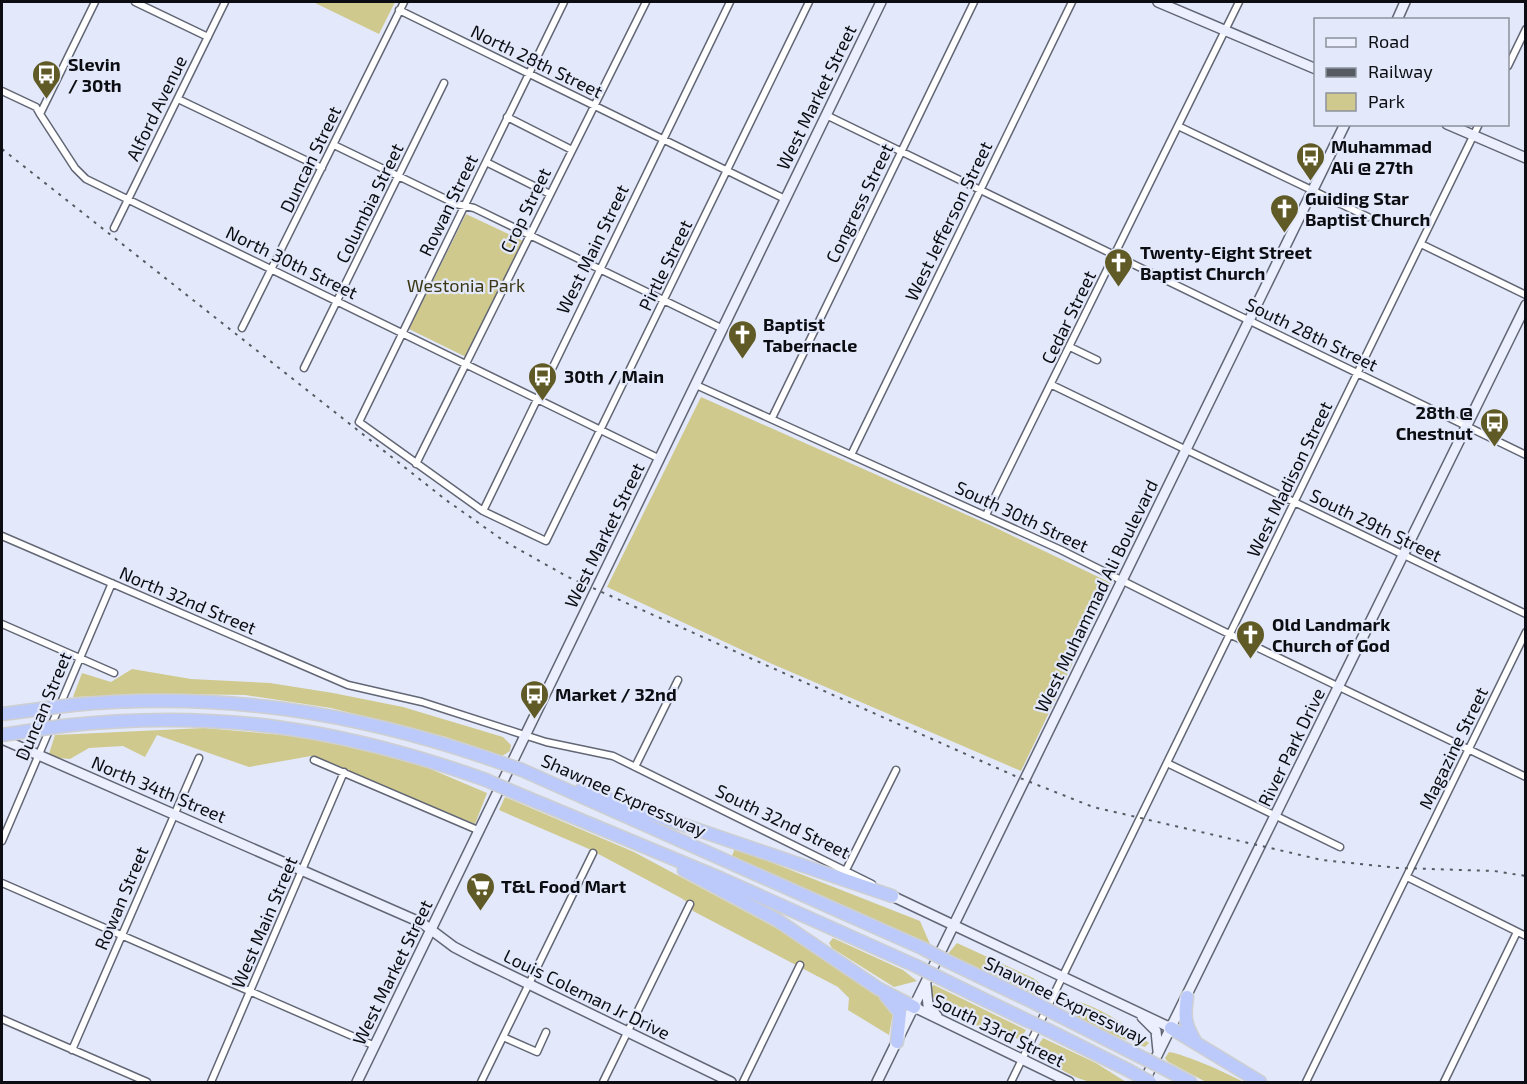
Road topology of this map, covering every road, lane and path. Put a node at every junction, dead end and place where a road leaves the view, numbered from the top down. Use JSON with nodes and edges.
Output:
{"nodes":[{"id":1,"x":95,"y":2,"type":"edge"},
{"id":2,"x":135,"y":2,"type":"edge"},
{"id":3,"x":225,"y":2,"type":"edge"},
{"id":4,"x":404,"y":2,"type":"edge"},
{"id":5,"x":564,"y":2,"type":"edge"},
{"id":6,"x":646,"y":2,"type":"edge"},
{"id":7,"x":730,"y":2,"type":"edge"},
{"id":8,"x":809,"y":2,"type":"edge"},
{"id":9,"x":881,"y":2,"type":"edge"},
{"id":10,"x":974,"y":2,"type":"edge"},
{"id":11,"x":1072,"y":2,"type":"edge"},
{"id":12,"x":1158,"y":2,"type":"edge"},
{"id":13,"x":1239,"y":2,"type":"edge"},
{"id":14,"x":1405,"y":2,"type":"edge"},
{"id":15,"x":399,"y":10,"type":"junction"},
{"id":16,"x":1397,"y":18,"type":"edge"},
{"id":17,"x":1526,"y":29,"type":"edge"},
{"id":18,"x":1225,"y":30,"type":"junction"},
{"id":19,"x":208,"y":37,"type":"junction"},
{"id":20,"x":1509,"y":64,"type":"edge"},
{"id":21,"x":1314,"y":68,"type":"edge"},
{"id":22,"x":529,"y":74,"type":"junction"},
{"id":23,"x":444,"y":83,"type":"dead end"},
{"id":24,"x":2,"y":91,"type":"edge"},
{"id":25,"x":178,"y":99,"type":"junction"},
{"id":26,"x":594,"y":106,"type":"junction"},
{"id":27,"x":40,"y":114,"type":"junction"},
{"id":28,"x":826,"y":115,"type":"junction"},
{"id":29,"x":507,"y":117,"type":"junction"},
{"id":30,"x":1178,"y":126,"type":"junction"},
{"id":31,"x":1344,"y":126,"type":"edge"},
{"id":32,"x":1451,"y":126,"type":"edge"},
{"id":33,"x":1478,"y":126,"type":"edge"},
{"id":34,"x":1473,"y":136,"type":"junction"},
{"id":35,"x":662,"y":139,"type":"junction"},
{"id":36,"x":334,"y":145,"type":"junction"},
{"id":37,"x":572,"y":150,"type":"junction"},
{"id":38,"x":901,"y":151,"type":"junction"},
{"id":39,"x":1526,"y":158,"type":"edge"},
{"id":40,"x":486,"y":162,"type":"junction"},
{"id":41,"x":322,"y":168,"type":"junction"},
{"id":42,"x":728,"y":172,"type":"junction"},
{"id":43,"x":399,"y":177,"type":"junction"},
{"id":44,"x":980,"y":190,"type":"junction"},
{"id":45,"x":1313,"y":191,"type":"junction"},
{"id":46,"x":550,"y":194,"type":"junction"},
{"id":47,"x":129,"y":199,"type":"junction"},
{"id":48,"x":785,"y":199,"type":"junction"},
{"id":49,"x":465,"y":205,"type":"junction"},
{"id":50,"x":1368,"y":217,"type":"dead end"},
{"id":51,"x":114,"y":228,"type":"dead end"},
{"id":52,"x":530,"y":235,"type":"junction"},
{"id":53,"x":1421,"y":244,"type":"junction"},
{"id":54,"x":1115,"y":255,"type":"junction"},
{"id":55,"x":599,"y":269,"type":"junction"},
{"id":56,"x":273,"y":270,"type":"junction"},
{"id":57,"x":1526,"y":295,"type":"edge"},
{"id":58,"x":337,"y":301,"type":"junction"},
{"id":59,"x":664,"y":301,"type":"junction"},
{"id":60,"x":1526,"y":305,"type":"edge"},
{"id":61,"x":1249,"y":321,"type":"junction"},
{"id":62,"x":242,"y":328,"type":"dead end"},
{"id":63,"x":723,"y":329,"type":"junction"},
{"id":64,"x":402,"y":333,"type":"junction"},
{"id":65,"x":1070,"y":347,"type":"junction"},
{"id":66,"x":1096,"y":360,"type":"dead end"},
{"id":67,"x":466,"y":364,"type":"junction"},
{"id":68,"x":304,"y":368,"type":"dead end"},
{"id":69,"x":1358,"y":373,"type":"junction"},
{"id":70,"x":696,"y":385,"type":"junction"},
{"id":71,"x":1052,"y":385,"type":"junction"},
{"id":72,"x":535,"y":398,"type":"junction"},
{"id":73,"x":772,"y":418,"type":"junction"},
{"id":74,"x":1466,"y":426,"type":"junction"},
{"id":75,"x":600,"y":430,"type":"junction"},
{"id":76,"x":1186,"y":450,"type":"junction"},
{"id":77,"x":852,"y":453,"type":"junction"},
{"id":78,"x":1526,"y":455,"type":"edge"},
{"id":79,"x":660,"y":459,"type":"junction"},
{"id":80,"x":416,"y":464,"type":"junction"},
{"id":81,"x":1294,"y":502,"type":"junction"},
{"id":82,"x":483,"y":511,"type":"junction"},
{"id":83,"x":986,"y":515,"type":"junction"},
{"id":84,"x":2,"y":536,"type":"edge"},
{"id":85,"x":1404,"y":555,"type":"junction"},
{"id":86,"x":1122,"y":581,"type":"junction"},
{"id":87,"x":112,"y":583,"type":"junction"},
{"id":88,"x":1526,"y":614,"type":"edge"},
{"id":89,"x":2,"y":624,"type":"edge"},
{"id":90,"x":1526,"y":632,"type":"edge"},
{"id":91,"x":1230,"y":634,"type":"junction"},
{"id":92,"x":80,"y":658,"type":"junction"},
{"id":93,"x":114,"y":673,"type":"dead end"},
{"id":94,"x":678,"y":680,"type":"dead end"},
{"id":95,"x":1339,"y":686,"type":"junction"},
{"id":96,"x":364,"y":690,"type":"joint"},
{"id":97,"x":2,"y":714,"type":"edge"},
{"id":98,"x":526,"y":736,"type":"junction"},
{"id":99,"x":2,"y":737,"type":"edge"},
{"id":100,"x":1468,"y":749,"type":"junction"},
{"id":101,"x":38,"y":755,"type":"junction"},
{"id":102,"x":199,"y":758,"type":"dead end"},
{"id":103,"x":314,"y":760,"type":"dead end"},
{"id":104,"x":1167,"y":763,"type":"junction"},
{"id":105,"x":635,"y":767,"type":"junction"},
{"id":106,"x":522,"y":770,"type":"junction"},
{"id":107,"x":896,"y":770,"type":"dead end"},
{"id":108,"x":344,"y":772,"type":"junction"},
{"id":109,"x":1526,"y":777,"type":"edge"},
{"id":110,"x":174,"y":814,"type":"junction"},
{"id":111,"x":1275,"y":816,"type":"junction"},
{"id":112,"x":480,"y":831,"type":"junction"},
{"id":113,"x":614,"y":833,"type":"junction"},
{"id":114,"x":2,"y":841,"type":"edge"},
{"id":115,"x":1340,"y":847,"type":"dead end"},
{"id":116,"x":593,"y":853,"type":"dead end"},
{"id":117,"x":303,"y":870,"type":"junction"},
{"id":118,"x":846,"y":870,"type":"junction"},
{"id":119,"x":1407,"y":877,"type":"junction"},
{"id":120,"x":2,"y":883,"type":"edge"},
{"id":121,"x":892,"y":896,"type":"junction"},
{"id":122,"x":690,"y":904,"type":"dead end"},
{"id":123,"x":954,"y":923,"type":"junction"},
{"id":124,"x":431,"y":930,"type":"junction"},
{"id":125,"x":1518,"y":932,"type":"junction"},
{"id":126,"x":122,"y":935,"type":"junction"},
{"id":127,"x":1526,"y":936,"type":"edge"},
{"id":128,"x":800,"y":965,"type":"dead end"},
{"id":129,"x":1063,"y":976,"type":"junction"},
{"id":130,"x":927,"y":980,"type":"junction"},
{"id":131,"x":529,"y":984,"type":"junction"},
{"id":132,"x":879,"y":989,"type":"junction"},
{"id":133,"x":250,"y":992,"type":"junction"},
{"id":134,"x":1187,"y":997,"type":"junction"},
{"id":135,"x":914,"y":1008,"type":"junction"},
{"id":136,"x":1136,"y":1011,"type":"junction"},
{"id":137,"x":2,"y":1019,"type":"edge"},
{"id":138,"x":942,"y":1020,"type":"junction"},
{"id":139,"x":1171,"y":1028,"type":"junction"},
{"id":140,"x":546,"y":1032,"type":"dead end"},
{"id":141,"x":627,"y":1032,"type":"junction"},
{"id":142,"x":503,"y":1037,"type":"junction"},
{"id":143,"x":897,"y":1042,"type":"junction"},
{"id":144,"x":1196,"y":1042,"type":"junction"},
{"id":145,"x":375,"y":1046,"type":"junction"},
{"id":146,"x":72,"y":1050,"type":"junction"},
{"id":147,"x":1157,"y":1056,"type":"junction"},
{"id":148,"x":1022,"y":1060,"type":"junction"},
{"id":149,"x":147,"y":1083,"type":"edge"},
{"id":150,"x":211,"y":1083,"type":"edge"},
{"id":151,"x":357,"y":1083,"type":"edge"},
{"id":152,"x":481,"y":1083,"type":"edge"},
{"id":153,"x":603,"y":1083,"type":"edge"},
{"id":154,"x":731,"y":1083,"type":"edge"},
{"id":155,"x":743,"y":1083,"type":"edge"},
{"id":156,"x":877,"y":1083,"type":"edge"},
{"id":157,"x":1011,"y":1083,"type":"edge"},
{"id":158,"x":1069,"y":1083,"type":"edge"},
{"id":159,"x":1144,"y":1083,"type":"edge"},
{"id":160,"x":1150,"y":1083,"type":"edge"},
{"id":161,"x":1190,"y":1083,"type":"edge"},
{"id":162,"x":1260,"y":1083,"type":"edge"},
{"id":163,"x":1306,"y":1083,"type":"edge"},
{"id":164,"x":1444,"y":1083,"type":"edge"}],
"edges":[{"from":1,"to":27,"type":"street"},
{"from":2,"to":19,"type":"street"},
{"from":3,"to":19,"type":"street","name":"Alford Avenue"},
{"from":4,"to":15,"type":"street","name":"Duncan Street"},
{"from":5,"to":22,"type":"street","name":"Rowan Street"},
{"from":6,"to":26,"type":"street","name":"Crop Street"},
{"from":7,"to":35,"type":"street","name":"West Main Street"},
{"from":8,"to":42,"type":"street","name":"Pirtle Street"},
{"from":9,"to":28,"type":"main road","name":"West Market Street"},
{"from":10,"to":38,"type":"street","name":"Congress Street"},
{"from":11,"to":44,"type":"street","name":"West Jefferson Street"},
{"from":12,"to":18,"type":"main road"},
{"from":13,"to":18,"type":"street","name":"Cedar Street"},
{"from":14,"to":16,"type":"main road"},
{"from":15,"to":22,"type":"street","name":"North 28th Street"},
{"from":15,"to":36,"type":"street","name":"Duncan Street"},
{"from":17,"to":20,"type":"street"},
{"from":18,"to":21,"type":"main road"},
{"from":18,"to":30,"type":"street","name":"Cedar Street"},
{"from":19,"to":25,"type":"street","name":"Alford Avenue"},
{"from":22,"to":26,"type":"street","name":"North 28th Street"},
{"from":22,"to":29,"type":"street","name":"Rowan Street"},
{"from":23,"to":43,"type":"street","name":"Columbia Street"},
{"from":24,"to":27,"type":"street"},
{"from":25,"to":41,"type":"street"},
{"from":25,"to":47,"type":"street","name":"Alford Avenue"},
{"from":26,"to":35,"type":"street","name":"North 28th Street"},
{"from":26,"to":37,"type":"street","name":"Crop Street"},
{"from":27,"to":47,"type":"street","name":"North 30th Street"},
{"from":28,"to":38,"type":"street","name":"South 28th Street"},
{"from":28,"to":48,"type":"main road","name":"West Market Street"},
{"from":29,"to":37,"type":"street"},
{"from":29,"to":40,"type":"street","name":"Rowan Street"},
{"from":30,"to":45,"type":"street"},
{"from":30,"to":54,"type":"street","name":"Cedar Street"},
{"from":31,"to":45,"type":"main road","name":"West Muhammad Ali Boulevard"},
{"from":32,"to":34,"type":"main road"},
{"from":33,"to":34,"type":"street","name":"West Madison Street"},
{"from":34,"to":39,"type":"main road"},
{"from":34,"to":53,"type":"street","name":"West Madison Street"},
{"from":35,"to":42,"type":"street"},
{"from":35,"to":55,"type":"street","name":"West Main Street"},
{"from":36,"to":41,"type":"street","name":"Duncan Street"},
{"from":36,"to":43,"type":"street"},
{"from":37,"to":46,"type":"street","name":"Crop Street"},
{"from":38,"to":44,"type":"street","name":"South 28th Street"},
{"from":38,"to":73,"type":"street","name":"Congress Street"},
{"from":40,"to":46,"type":"street"},
{"from":40,"to":49,"type":"street","name":"Rowan Street"},
{"from":41,"to":56,"type":"street","name":"Duncan Street"},
{"from":42,"to":48,"type":"street"},
{"from":42,"to":59,"type":"street","name":"Pirtle Street"},
{"from":43,"to":49,"type":"street"},
{"from":43,"to":58,"type":"street","name":"Columbia Street"},
{"from":44,"to":54,"type":"street","name":"South 28th Street"},
{"from":44,"to":77,"type":"street","name":"West Jefferson Street"},
{"from":45,"to":50,"type":"street"},
{"from":45,"to":61,"type":"main road","name":"West Muhammad Ali Boulevard"},
{"from":46,"to":52,"type":"street","name":"Crop Street"},
{"from":47,"to":51,"type":"street","name":"Alford Avenue"},
{"from":47,"to":56,"type":"street","name":"North 30th Street"},
{"from":48,"to":63,"type":"main road","name":"West Market Street"},
{"from":49,"to":52,"type":"street"},
{"from":49,"to":64,"type":"street","name":"Rowan Street"},
{"from":52,"to":55,"type":"street"},
{"from":52,"to":67,"type":"street","name":"Crop Street"},
{"from":53,"to":57,"type":"street"},
{"from":53,"to":69,"type":"street","name":"West Madison Street"},
{"from":54,"to":61,"type":"street","name":"South 28th Street"},
{"from":54,"to":65,"type":"street","name":"Cedar Street"},
{"from":55,"to":59,"type":"street"},
{"from":55,"to":72,"type":"street","name":"West Main Street"},
{"from":56,"to":58,"type":"street","name":"North 30th Street"},
{"from":56,"to":62,"type":"street","name":"Duncan Street"},
{"from":58,"to":64,"type":"street","name":"North 30th Street"},
{"from":58,"to":68,"type":"street","name":"Columbia Street"},
{"from":59,"to":63,"type":"street"},
{"from":59,"to":75,"type":"street","name":"Pirtle Street"},
{"from":60,"to":74,"type":"main road","name":"River Park Drive"},
{"from":61,"to":69,"type":"street","name":"South 28th Street"},
{"from":61,"to":76,"type":"main road","name":"West Muhammad Ali Boulevard"},
{"from":63,"to":70,"type":"main road","name":"West Market Street"},
{"from":64,"to":67,"type":"street","name":"North 30th Street"},
{"from":64,"to":80,"type":"street","name":"Rowan Street"},
{"from":65,"to":66,"type":"street"},
{"from":65,"to":71,"type":"street","name":"Cedar Street"},
{"from":67,"to":72,"type":"street","name":"North 30th Street"},
{"from":67,"to":80,"type":"street","name":"Crop Street"},
{"from":69,"to":74,"type":"street","name":"South 28th Street"},
{"from":69,"to":81,"type":"street","name":"West Madison Street"},
{"from":70,"to":73,"type":"street","name":"South 30th Street"},
{"from":70,"to":79,"type":"main road","name":"West Market Street"},
{"from":71,"to":76,"type":"street","name":"South 29th Street"},
{"from":71,"to":83,"type":"street","name":"Cedar Street"},
{"from":72,"to":75,"type":"street"},
{"from":72,"to":82,"type":"street","name":"West Main Street"},
{"from":73,"to":77,"type":"street","name":"South 30th Street"},
{"from":74,"to":78,"type":"street","name":"South 28th Street"},
{"from":74,"to":85,"type":"main road","name":"River Park Drive"},
{"from":75,"to":79,"type":"street"},
{"from":75,"to":82,"type":"street","name":"Pirtle Street"},
{"from":76,"to":81,"type":"street","name":"South 29th Street"},
{"from":76,"to":86,"type":"main road","name":"West Muhammad Ali Boulevard"},
{"from":77,"to":83,"type":"street","name":"South 30th Street"},
{"from":79,"to":98,"type":"main road","name":"West Market Street"},
{"from":80,"to":82,"type":"street"},
{"from":81,"to":85,"type":"street","name":"South 29th Street"},
{"from":81,"to":91,"type":"street","name":"West Madison Street"},
{"from":83,"to":86,"type":"street","name":"South 30th Street"},
{"from":84,"to":87,"type":"street","name":"North 32nd Street"},
{"from":85,"to":88,"type":"street","name":"South 29th Street"},
{"from":85,"to":95,"type":"main road","name":"River Park Drive"},
{"from":86,"to":91,"type":"street","name":"South 30th Street"},
{"from":86,"to":123,"type":"main road","name":"West Muhammad Ali Boulevard"},
{"from":87,"to":92,"type":"street","name":"Duncan Street"},
{"from":87,"to":96,"type":"street","name":"North 32nd Street"},
{"from":89,"to":92,"type":"street"},
{"from":90,"to":100,"type":"street","name":"Magazine Street"},
{"from":91,"to":95,"type":"street","name":"South 30th Street"},
{"from":91,"to":104,"type":"street","name":"West Madison Street"},
{"from":92,"to":93,"type":"street"},
{"from":92,"to":101,"type":"street","name":"Duncan Street"},
{"from":94,"to":105,"type":"street"},
{"from":95,"to":100,"type":"street","name":"South 30th Street"},
{"from":95,"to":111,"type":"main road","name":"River Park Drive"},
{"from":96,"to":98,"type":"street","name":"South 32nd Street"},
{"from":97,"to":106,"type":"highway","name":"Shawnee Expressway","bridge":true},
{"from":98,"to":105,"type":"street","name":"South 32nd Street"},
{"from":98,"to":112,"type":"main road","name":"West Market Street"},
{"from":99,"to":101,"type":"main road","name":"North 34th Street"},
{"from":99,"to":113,"type":"highway","name":"Shawnee Expressway","bridge":true},
{"from":100,"to":109,"type":"street","name":"South 30th Street"},
{"from":100,"to":119,"type":"street","name":"Magazine Street"},
{"from":101,"to":110,"type":"main road","name":"North 34th Street"},
{"from":101,"to":114,"type":"street","name":"Duncan Street"},
{"from":102,"to":110,"type":"street","name":"Rowan Street"},
{"from":103,"to":108,"type":"street"},
{"from":104,"to":111,"type":"street"},
{"from":104,"to":129,"type":"street","name":"West Madison Street"},
{"from":105,"to":118,"type":"street","name":"South 32nd Street"},
{"from":106,"to":121,"type":"highway"},
{"from":106,"to":161,"type":"highway","name":"Shawnee Expressway","bridge":true},
{"from":107,"to":118,"type":"street"},
{"from":108,"to":112,"type":"street"},
{"from":108,"to":117,"type":"street","name":"West Main Street"},
{"from":110,"to":117,"type":"main road","name":"North 34th Street"},
{"from":110,"to":126,"type":"street","name":"Rowan Street"},
{"from":111,"to":115,"type":"street"},
{"from":111,"to":134,"type":"main road","name":"River Park Drive"},
{"from":112,"to":124,"type":"main road","name":"West Market Street"},
{"from":113,"to":132,"type":"highway"},
{"from":113,"to":160,"type":"highway","name":"Shawnee Expressway","bridge":true},
{"from":116,"to":131,"type":"street"},
{"from":117,"to":124,"type":"main road","name":"North 34th Street"},
{"from":117,"to":133,"type":"street","name":"West Main Street"},
{"from":118,"to":121,"type":"street","name":"South 32nd Street"},
{"from":119,"to":125,"type":"street"},
{"from":119,"to":163,"type":"street","name":"Magazine Street"},
{"from":120,"to":126,"type":"street"},
{"from":121,"to":123,"type":"main road","name":"South 32nd Street"},
{"from":122,"to":141,"type":"street"},
{"from":123,"to":129,"type":"main road","name":"South 32nd Street"},
{"from":123,"to":130,"type":"main road","name":"West Muhammad Ali Boulevard"},
{"from":124,"to":131,"type":"main road","name":"Louis Coleman Jr Drive"},
{"from":124,"to":145,"type":"main road","name":"West Market Street"},
{"from":125,"to":127,"type":"street"},
{"from":125,"to":164,"type":"street"},
{"from":126,"to":133,"type":"street"},
{"from":126,"to":146,"type":"street","name":"Rowan Street"},
{"from":128,"to":155,"type":"street"},
{"from":129,"to":136,"type":"main road","name":"South 32nd Street"},
{"from":129,"to":148,"type":"street","name":"West Madison Street"},
{"from":130,"to":135,"type":"main road","name":"West Muhammad Ali Boulevard"},
{"from":130,"to":138,"type":"main road"},
{"from":131,"to":141,"type":"main road","name":"Louis Coleman Jr Drive"},
{"from":131,"to":142,"type":"street"},
{"from":132,"to":135,"type":"highway"},
{"from":132,"to":143,"type":"highway"},
{"from":133,"to":145,"type":"street"},
{"from":133,"to":150,"type":"street","name":"West Main Street"},
{"from":134,"to":139,"type":"main road","name":"River Park Drive"},
{"from":134,"to":144,"type":"highway"},
{"from":135,"to":138,"type":"main road","name":"South 33rd Street"},
{"from":135,"to":143,"type":"main road","name":"West Muhammad Ali Boulevard"},
{"from":136,"to":139,"type":"main road","name":"South 32nd Street"},
{"from":136,"to":147,"type":"main road"},
{"from":137,"to":146,"type":"street"},
{"from":138,"to":148,"type":"main road","name":"South 33rd Street"},
{"from":139,"to":144,"type":"highway"},
{"from":139,"to":147,"type":"main road","name":"River Park Drive"},
{"from":140,"to":142,"type":"street"},
{"from":141,"to":153,"type":"street"},
{"from":141,"to":154,"type":"main road","name":"Louis Coleman Jr Drive"},
{"from":142,"to":152,"type":"street"},
{"from":143,"to":156,"type":"main road","name":"West Muhammad Ali Boulevard"},
{"from":144,"to":162,"type":"highway"},
{"from":145,"to":151,"type":"main road","name":"West Market Street"},
{"from":146,"to":149,"type":"street"},
{"from":147,"to":159,"type":"main road","name":"River Park Drive"},
{"from":148,"to":157,"type":"street","name":"West Madison Street"},
{"from":148,"to":158,"type":"main road","name":"South 33rd Street"}]}
